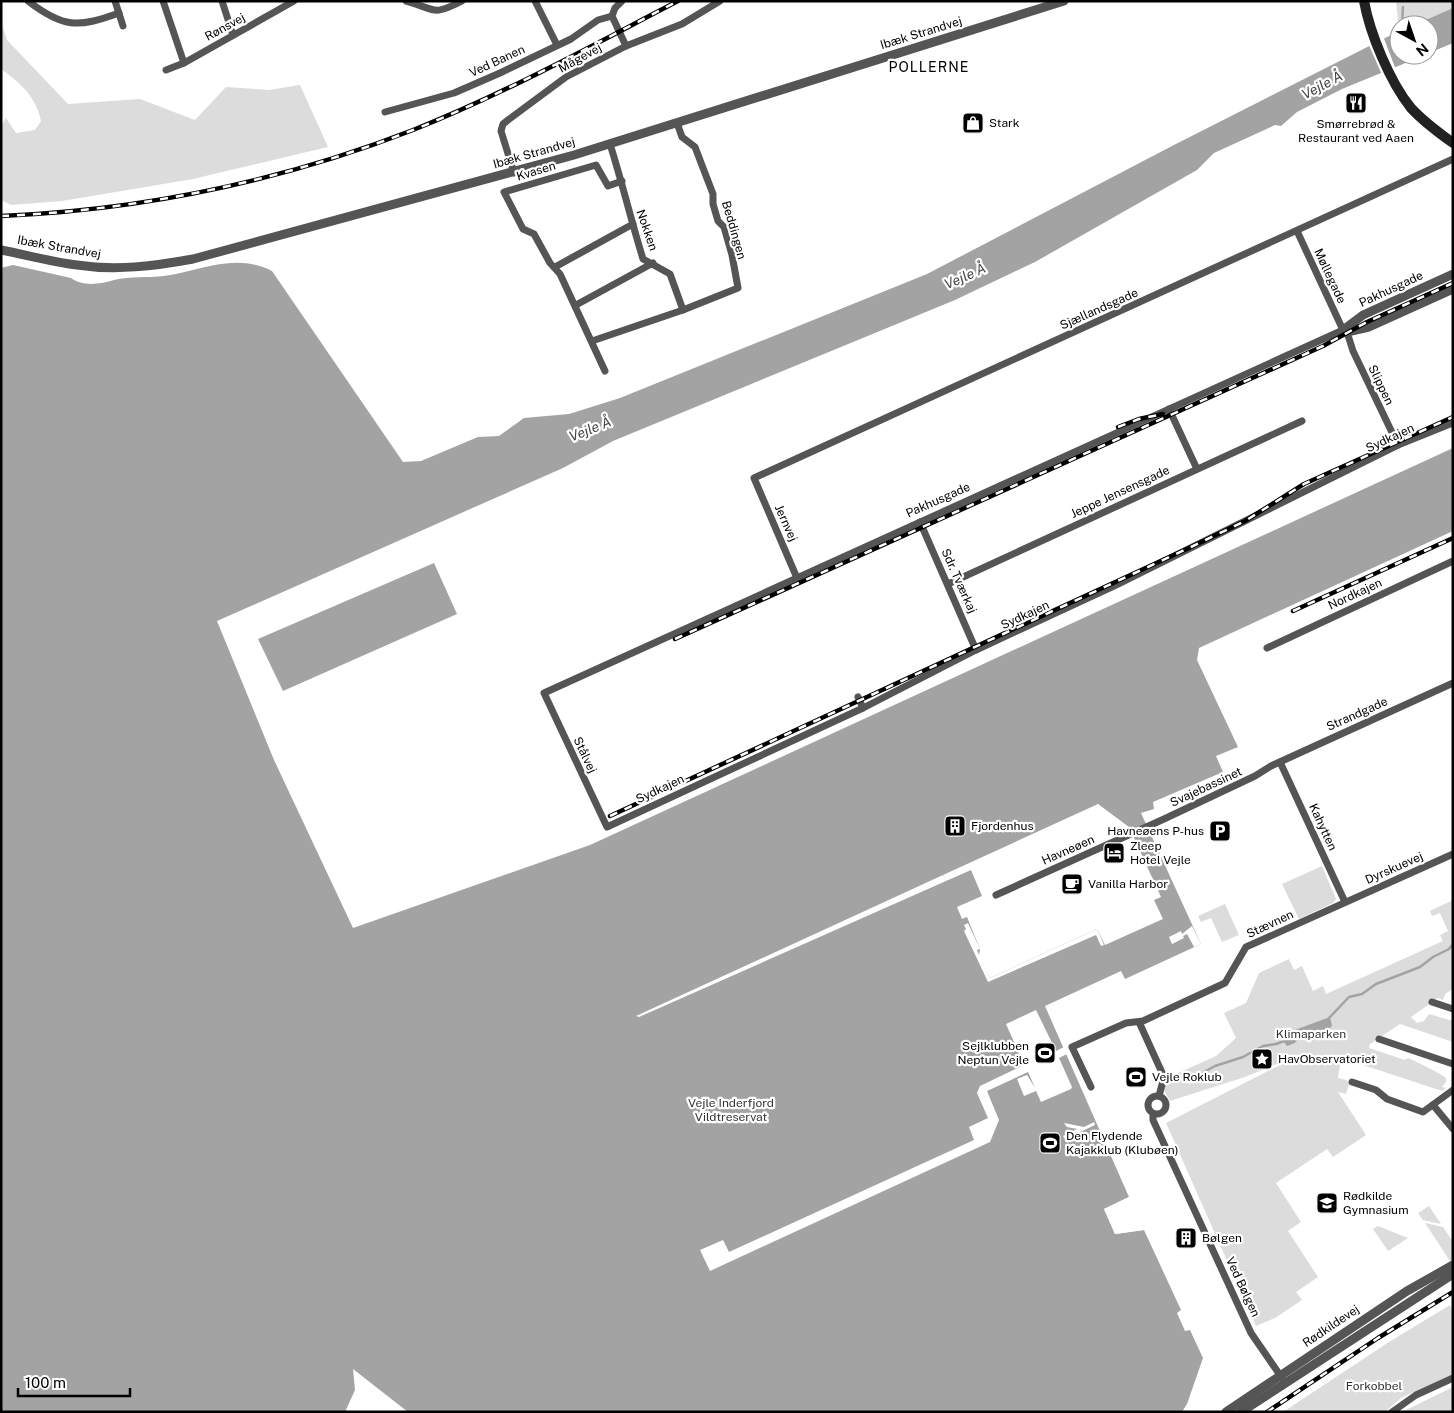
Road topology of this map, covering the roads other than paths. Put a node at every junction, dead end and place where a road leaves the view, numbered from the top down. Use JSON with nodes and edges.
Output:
{"nodes":[{"id":1,"x":28,"y":1,"type":"edge"},
{"id":2,"x":115,"y":1,"type":"edge"},
{"id":3,"x":163,"y":1,"type":"edge"},
{"id":4,"x":222,"y":1,"type":"edge"},
{"id":5,"x":294,"y":1,"type":"edge"},
{"id":6,"x":406,"y":1,"type":"edge"},
{"id":7,"x":462,"y":1,"type":"edge"},
{"id":8,"x":535,"y":1,"type":"edge"},
{"id":9,"x":622,"y":1,"type":"edge"},
{"id":10,"x":720,"y":1,"type":"edge"},
{"id":11,"x":1064,"y":1,"type":"edge"},
{"id":12,"x":1364,"y":1,"type":"edge"},
{"id":13,"x":1372,"y":1,"type":"edge"},
{"id":14,"x":119,"y":14,"type":"junction"},
{"id":15,"x":612,"y":16,"type":"junction"},
{"id":16,"x":123,"y":26,"type":"dead end"},
{"id":17,"x":1373,"y":30,"type":"junction"},
{"id":18,"x":233,"y":35,"type":"junction"},
{"id":19,"x":558,"y":45,"type":"junction"},
{"id":20,"x":626,"y":46,"type":"junction"},
{"id":21,"x":184,"y":63,"type":"junction"},
{"id":22,"x":166,"y":70,"type":"dead end"},
{"id":23,"x":385,"y":112,"type":"dead end"},
{"id":24,"x":677,"y":123,"type":"junction"},
{"id":25,"x":610,"y":144,"type":"junction"},
{"id":26,"x":1453,"y":144,"type":"edge"},
{"id":27,"x":1453,"y":159,"type":"edge"},
{"id":28,"x":514,"y":172,"type":"junction"},
{"id":29,"x":622,"y":181,"type":"junction"},
{"id":30,"x":633,"y":224,"type":"junction"},
{"id":31,"x":1297,"y":231,"type":"junction"},
{"id":32,"x":1,"y":250,"type":"edge"},
{"id":33,"x":653,"y":264,"type":"junction"},
{"id":34,"x":555,"y":267,"type":"junction"},
{"id":35,"x":1453,"y":274,"type":"edge"},
{"id":36,"x":1453,"y":289,"type":"edge"},
{"id":37,"x":576,"y":305,"type":"junction"},
{"id":38,"x":682,"y":310,"type":"junction"},
{"id":39,"x":1345,"y":331,"type":"junction"},
{"id":40,"x":592,"y":342,"type":"junction"},
{"id":41,"x":605,"y":371,"type":"dead end"},
{"id":42,"x":1169,"y":409,"type":"junction"},
{"id":43,"x":1302,"y":421,"type":"dead end"},
{"id":44,"x":1453,"y":423,"type":"edge"},
{"id":45,"x":1398,"y":445,"type":"junction"},
{"id":46,"x":1197,"y":469,"type":"junction"},
{"id":47,"x":754,"y":478,"type":"joint"},
{"id":48,"x":920,"y":522,"type":"junction"},
{"id":49,"x":1453,"y":561,"type":"edge"},
{"id":50,"x":797,"y":578,"type":"junction"},
{"id":51,"x":948,"y":584,"type":"junction"},
{"id":52,"x":1267,"y":648,"type":"dead end"},
{"id":53,"x":976,"y":650,"type":"junction"},
{"id":54,"x":1453,"y":683,"type":"edge"},
{"id":55,"x":544,"y":693,"type":"joint"},
{"id":56,"x":858,"y":697,"type":"dead end"},
{"id":57,"x":863,"y":708,"type":"junction"},
{"id":58,"x":1280,"y":762,"type":"junction"},
{"id":59,"x":1271,"y":766,"type":"joint"},
{"id":60,"x":1149,"y":826,"type":"joint"},
{"id":61,"x":607,"y":827,"type":"joint"},
{"id":62,"x":1453,"y":854,"type":"edge"},
{"id":63,"x":996,"y":895,"type":"dead end"},
{"id":64,"x":1345,"y":902,"type":"junction"},
{"id":65,"x":1432,"y":1002,"type":"dead end"},
{"id":66,"x":1453,"y":1009,"type":"edge"},
{"id":67,"x":1139,"y":1022,"type":"junction"},
{"id":68,"x":1379,"y":1039,"type":"dead end"},
{"id":69,"x":1453,"y":1064,"type":"edge"},
{"id":70,"x":1352,"y":1082,"type":"dead end"},
{"id":71,"x":1091,"y":1087,"type":"dead end"},
{"id":72,"x":1453,"y":1090,"type":"edge"},
{"id":73,"x":1159,"y":1096,"type":"junction"},
{"id":74,"x":1433,"y":1105,"type":"junction"},
{"id":75,"x":1153,"y":1114,"type":"junction"},
{"id":76,"x":1453,"y":1129,"type":"edge"},
{"id":77,"x":1453,"y":1265,"type":"edge"},
{"id":78,"x":1453,"y":1274,"type":"edge"},
{"id":79,"x":1453,"y":1378,"type":"edge"},
{"id":80,"x":1283,"y":1379,"type":"junction"},
{"id":81,"x":1226,"y":1412,"type":"edge"},
{"id":82,"x":1241,"y":1412,"type":"edge"},
{"id":83,"x":1392,"y":1412,"type":"edge"}],
"edges":[{"from":1,"to":14,"type":"street"},
{"from":2,"to":14,"type":"street"},
{"from":3,"to":21,"type":"street"},
{"from":4,"to":18,"type":"street"},
{"from":5,"to":18,"type":"street","name":"Rønsvej"},
{"from":6,"to":7,"type":"street"},
{"from":8,"to":19,"type":"street"},
{"from":9,"to":15,"type":"street"},
{"from":10,"to":20,"type":"street","name":"Mågevej"},
{"from":11,"to":24,"type":"street","name":"Ibæk Strandvej"},
{"from":12,"to":17,"type":"main road"},
{"from":13,"to":17,"type":"main road"},
{"from":14,"to":16,"type":"street"},
{"from":15,"to":19,"type":"street","name":"Ved Banen"},
{"from":15,"to":20,"type":"street"},
{"from":17,"to":26,"type":"main road"},
{"from":18,"to":21,"type":"street","name":"Rønsvej"},
{"from":19,"to":23,"type":"street","name":"Ved Banen"},
{"from":20,"to":28,"type":"street","name":"Mågevej"},
{"from":21,"to":22,"type":"street","name":"Rønsvej"},
{"from":24,"to":25,"type":"street","name":"Ibæk Strandvej"},
{"from":24,"to":38,"type":"street","name":"Beddingen"},
{"from":25,"to":28,"type":"street","name":"Ibæk Strandvej"},
{"from":25,"to":29,"type":"street","name":"Nokken"},
{"from":27,"to":31,"type":"street","name":"Sjællandsgade"},
{"from":28,"to":32,"type":"street","name":"Ibæk Strandvej"},
{"from":29,"to":30,"type":"street","name":"Nokken"},
{"from":29,"to":34,"type":"street","name":"Kvasen"},
{"from":30,"to":33,"type":"street","name":"Nokken"},
{"from":30,"to":34,"type":"street"},
{"from":31,"to":39,"type":"street","name":"Møllegade"},
{"from":31,"to":47,"type":"street","name":"Sjællandsgade"},
{"from":33,"to":37,"type":"street"},
{"from":33,"to":38,"type":"street","name":"Nokken"},
{"from":34,"to":37,"type":"street","name":"Kvasen"},
{"from":35,"to":39,"type":"street","name":"Pakhusgade"},
{"from":36,"to":39,"type":"street","name":"Pakhusgade"},
{"from":37,"to":40,"type":"street","name":"Kvasen"},
{"from":38,"to":40,"type":"street","name":"Beddingen"},
{"from":39,"to":42,"type":"street","name":"Pakhusgade"},
{"from":39,"to":45,"type":"street","name":"Slippen"},
{"from":40,"to":41,"type":"street","name":"Kvasen"},
{"from":42,"to":46,"type":"street"},
{"from":42,"to":48,"type":"street","name":"Pakhusgade"},
{"from":43,"to":46,"type":"street","name":"Jeppe Jensensgade"},
{"from":44,"to":45,"type":"street","name":"Sydkajen"},
{"from":45,"to":53,"type":"street","name":"Sydkajen"},
{"from":46,"to":51,"type":"street","name":"Jeppe Jensensgade"},
{"from":47,"to":50,"type":"street","name":"Jernvej"},
{"from":48,"to":50,"type":"street","name":"Pakhusgade"},
{"from":48,"to":51,"type":"street","name":"Sdr. Tværkaj"},
{"from":49,"to":52,"type":"street","name":"Nordkajen"},
{"from":50,"to":55,"type":"street","name":"Pakhusgade"},
{"from":51,"to":53,"type":"street","name":"Sdr. Tværkaj"},
{"from":53,"to":57,"type":"street","name":"Sydkajen"},
{"from":54,"to":58,"type":"street","name":"Strandgade"},
{"from":55,"to":61,"type":"street","name":"Stålvej"},
{"from":56,"to":57,"type":"street"},
{"from":57,"to":61,"type":"street","name":"Sydkajen"},
{"from":58,"to":59,"type":"street","name":"Strandgade"},
{"from":58,"to":64,"type":"street","name":"Kahytten"},
{"from":59,"to":60,"type":"street","name":"Svajebassinet"},
{"from":60,"to":63,"type":"street","name":"Havneøen"},
{"from":62,"to":64,"type":"street","name":"Dyrskuevej"},
{"from":64,"to":67,"type":"street","name":"Stævnen"},
{"from":65,"to":66,"type":"street"},
{"from":67,"to":71,"type":"street","name":"Stævnen"},
{"from":67,"to":73,"type":"street"},
{"from":68,"to":69,"type":"street"},
{"from":70,"to":74,"type":"street"},
{"from":72,"to":74,"type":"street"},
{"from":73,"to":75,"type":"street"},
{"from":73,"to":75,"type":"street"},
{"from":74,"to":76,"type":"street"},
{"from":75,"to":80,"type":"street","name":"Ved Bølgen"},
{"from":77,"to":80,"type":"street","name":"Rødkildevej"},
{"from":78,"to":80,"type":"street","name":"Rødkildevej"},
{"from":79,"to":83,"type":"street"},
{"from":80,"to":81,"type":"street","name":"Rødkildevej"},
{"from":80,"to":82,"type":"street","name":"Rødkildevej"}]}
